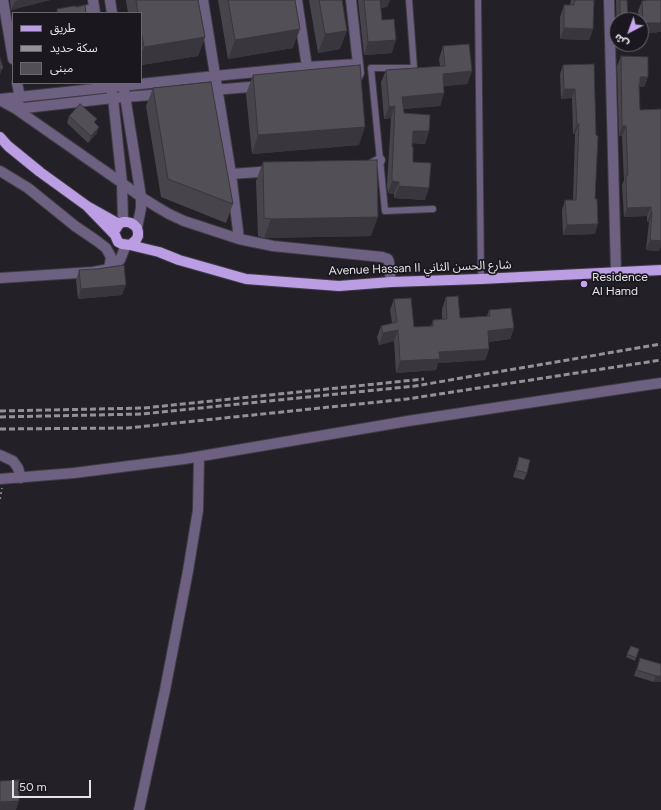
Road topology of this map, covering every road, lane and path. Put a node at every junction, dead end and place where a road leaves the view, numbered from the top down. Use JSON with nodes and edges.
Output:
{"nodes":[{"id":1,"x":3,"y":0,"type":"edge"},
{"id":2,"x":110,"y":0,"type":"edge"},
{"id":3,"x":202,"y":0,"type":"edge"},
{"id":4,"x":297,"y":0,"type":"edge"},
{"id":5,"x":351,"y":0,"type":"edge"},
{"id":6,"x":409,"y":0,"type":"edge"},
{"id":7,"x":478,"y":0,"type":"edge"},
{"id":8,"x":609,"y":0,"type":"edge"},
{"id":9,"x":94,"y":7,"type":"edge"},
{"id":10,"x":76,"y":12,"type":"edge"},
{"id":11,"x":112,"y":12,"type":"edge"},
{"id":12,"x":7,"y":24,"type":"edge"},
{"id":13,"x":12,"y":53,"type":"edge"},
{"id":14,"x":357,"y":64,"type":"junction"},
{"id":15,"x":307,"y":67,"type":"junction"},
{"id":16,"x":215,"y":76,"type":"junction"},
{"id":17,"x":346,"y":78,"type":"edge"},
{"id":18,"x":142,"y":82,"type":"edge"},
{"id":19,"x":307,"y":82,"type":"edge"},
{"id":20,"x":17,"y":84,"type":"edge"},
{"id":21,"x":124,"y":84,"type":"edge"},
{"id":22,"x":111,"y":85,"type":"edge"},
{"id":23,"x":272,"y":85,"type":"edge"},
{"id":24,"x":217,"y":90,"type":"junction"},
{"id":25,"x":187,"y":92,"type":"edge"},
{"id":26,"x":171,"y":93,"type":"edge"},
{"id":27,"x":20,"y":97,"type":"junction"},
{"id":28,"x":126,"y":97,"type":"junction"},
{"id":29,"x":113,"y":98,"type":"junction"},
{"id":30,"x":0,"y":99,"type":"edge"},
{"id":31,"x":16,"y":110,"type":"junction"},
{"id":32,"x":0,"y":137,"type":"edge"},
{"id":33,"x":380,"y":160,"type":"junction"},
{"id":34,"x":354,"y":167,"type":"edge"},
{"id":35,"x":0,"y":171,"type":"edge"},
{"id":36,"x":285,"y":171,"type":"edge"},
{"id":37,"x":231,"y":174,"type":"junction"},
{"id":38,"x":122,"y":183,"type":"junction"},
{"id":39,"x":141,"y":197,"type":"junction"},
{"id":40,"x":87,"y":206,"type":"junction"},
{"id":41,"x":433,"y":209,"type":"dead end"},
{"id":42,"x":121,"y":223,"type":"junction"},
{"id":43,"x":137,"y":232,"type":"junction"},
{"id":44,"x":115,"y":235,"type":"junction"},
{"id":45,"x":239,"y":239,"type":"junction"},
{"id":46,"x":128,"y":245,"type":"junction"},
{"id":47,"x":159,"y":252,"type":"junction"},
{"id":48,"x":109,"y":269,"type":"junction"},
{"id":49,"x":661,"y":270,"type":"edge"},
{"id":50,"x":616,"y":273,"type":"junction"},
{"id":51,"x":0,"y":278,"type":"edge"},
{"id":52,"x":482,"y":279,"type":"junction"},
{"id":53,"x":391,"y":282,"type":"junction"},
{"id":54,"x":661,"y":383,"type":"edge"},
{"id":55,"x":0,"y":455,"type":"edge"},
{"id":56,"x":199,"y":457,"type":"junction"},
{"id":57,"x":21,"y":478,"type":"junction"},
{"id":58,"x":0,"y":479,"type":"edge"},
{"id":59,"x":139,"y":810,"type":"edge"}],
"edges":[{"from":1,"to":12,"type":"street"},
{"from":2,"to":11,"type":"street"},
{"from":3,"to":16,"type":"street"},
{"from":4,"to":15,"type":"street"},
{"from":5,"to":14,"type":"street"},
{"from":6,"to":33,"type":"lane"},
{"from":7,"to":52,"type":"lane"},
{"from":8,"to":50,"type":"street"},
{"from":9,"to":10,"type":"street"},
{"from":12,"to":13,"type":"street"},
{"from":14,"to":15,"type":"street"},
{"from":14,"to":17,"type":"street"},
{"from":15,"to":16,"type":"street"},
{"from":15,"to":19,"type":"street"},
{"from":16,"to":18,"type":"street"},
{"from":16,"to":24,"type":"street"},
{"from":20,"to":27,"type":"street"},
{"from":21,"to":22,"type":"street"},
{"from":21,"to":28,"type":"street"},
{"from":22,"to":27,"type":"street"},
{"from":22,"to":29,"type":"street"},
{"from":23,"to":24,"type":"street"},
{"from":24,"to":25,"type":"street"},
{"from":24,"to":37,"type":"street"},
{"from":26,"to":28,"type":"street"},
{"from":27,"to":30,"type":"street"},
{"from":27,"to":31,"type":"street"},
{"from":28,"to":29,"type":"street"},
{"from":28,"to":39,"type":"street"},
{"from":29,"to":31,"type":"street"},
{"from":29,"to":38,"type":"street"},
{"from":30,"to":31,"type":"street"},
{"from":31,"to":38,"type":"street"},
{"from":32,"to":40,"type":"main road","name":"Avenue Hassan II شارع الحسن الثاني"},
{"from":33,"to":34,"type":"street"},
{"from":33,"to":41,"type":"lane"},
{"from":35,"to":48,"type":"street"},
{"from":36,"to":37,"type":"street"},
{"from":37,"to":45,"type":"street"},
{"from":38,"to":39,"type":"street"},
{"from":38,"to":42,"type":"street"},
{"from":39,"to":43,"type":"street"},
{"from":39,"to":45,"type":"street"},
{"from":40,"to":42,"type":"main road","name":"Avenue Hassan II شارع الحسن الثاني"},
{"from":40,"to":44,"type":"main road","name":"Avenue Hassan II شارع الحسن الثاني"},
{"from":42,"to":43,"type":"main road","name":"Avenue Hassan II شارع الحسن الثاني"},
{"from":42,"to":44,"type":"main road"},
{"from":43,"to":46,"type":"main road"},
{"from":43,"to":47,"type":"main road","name":"Avenue Hassan II شارع الحسن الثاني"},
{"from":44,"to":46,"type":"main road","name":"Avenue Hassan II شارع الحسن الثاني"},
{"from":45,"to":53,"type":"street"},
{"from":46,"to":47,"type":"main road","name":"Avenue Hassan II شارع الحسن الثاني"},
{"from":46,"to":48,"type":"street"},
{"from":47,"to":53,"type":"main road","name":"Avenue Hassan II شارع الحسن الثاني"},
{"from":48,"to":51,"type":"street"},
{"from":49,"to":50,"type":"main road","name":"Avenue Hassan II شارع الحسن الثاني"},
{"from":50,"to":52,"type":"main road","name":"Avenue Hassan II شارع الحسن الثاني"},
{"from":52,"to":53,"type":"main road","name":"Avenue Hassan II شارع الحسن الثاني"},
{"from":54,"to":56,"type":"street"},
{"from":55,"to":57,"type":"street"},
{"from":56,"to":57,"type":"street"},
{"from":56,"to":59,"type":"street"},
{"from":57,"to":58,"type":"street"}]}
